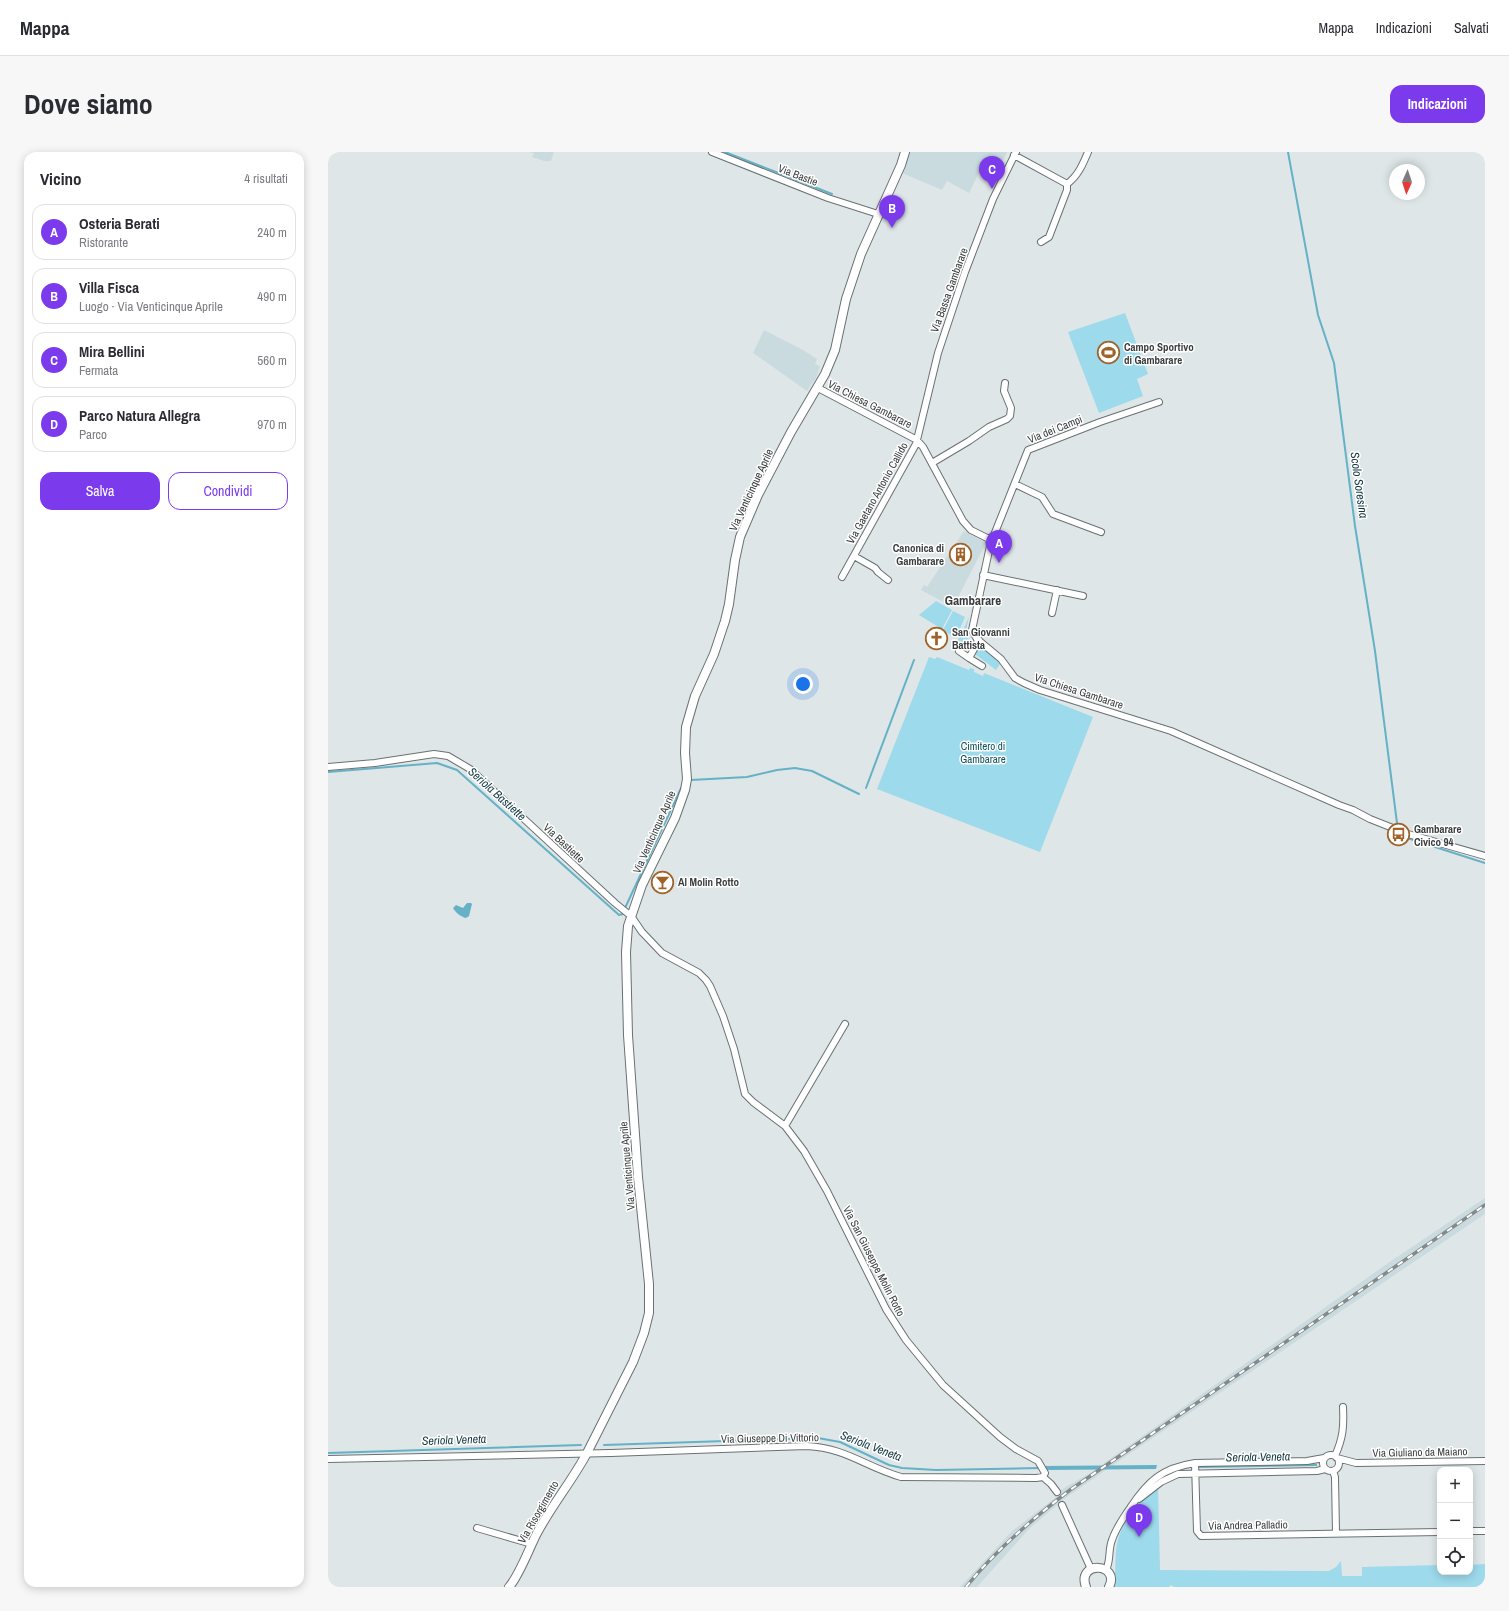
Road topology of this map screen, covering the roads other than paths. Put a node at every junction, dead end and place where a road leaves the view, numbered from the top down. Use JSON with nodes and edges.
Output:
{"nodes":[{"id":1,"x":712,"y":152,"type":"edge"},
{"id":2,"x":905,"y":152,"type":"edge"},
{"id":3,"x":1088,"y":152,"type":"edge"},
{"id":4,"x":1015,"y":153,"type":"edge"},
{"id":5,"x":1067,"y":184,"type":"junction"},
{"id":6,"x":878,"y":214,"type":"junction"},
{"id":7,"x":1041,"y":242,"type":"dead end"},
{"id":8,"x":1004,"y":383,"type":"dead end"},
{"id":9,"x":818,"y":388,"type":"junction"},
{"id":10,"x":1159,"y":402,"type":"dead end"},
{"id":11,"x":917,"y":440,"type":"junction"},
{"id":12,"x":932,"y":463,"type":"junction"},
{"id":13,"x":1015,"y":484,"type":"junction"},
{"id":14,"x":1101,"y":532,"type":"dead end"},
{"id":15,"x":989,"y":539,"type":"junction"},
{"id":16,"x":854,"y":556,"type":"junction"},
{"id":17,"x":983,"y":575,"type":"junction"},
{"id":18,"x":842,"y":577,"type":"dead end"},
{"id":19,"x":888,"y":580,"type":"dead end"},
{"id":20,"x":1057,"y":590,"type":"junction"},
{"id":21,"x":1083,"y":596,"type":"dead end"},
{"id":22,"x":1052,"y":613,"type":"dead end"},
{"id":23,"x":979,"y":640,"type":"junction"},
{"id":24,"x":959,"y":651,"type":"dead end"},
{"id":25,"x":969,"y":658,"type":"junction"},
{"id":26,"x":982,"y":666,"type":"dead end"},
{"id":27,"x":328,"y":767,"type":"edge"},
{"id":28,"x":1485,"y":856,"type":"edge"},
{"id":29,"x":631,"y":916,"type":"junction"},
{"id":30,"x":844,"y":1024,"type":"dead end"},
{"id":31,"x":785,"y":1126,"type":"junction"},
{"id":32,"x":1343,"y":1408,"type":"dead end"},
{"id":33,"x":587,"y":1453,"type":"junction"},
{"id":34,"x":1336,"y":1457,"type":"junction"},
{"id":35,"x":1324,"y":1458,"type":"junction"},
{"id":36,"x":328,"y":1459,"type":"edge"},
{"id":37,"x":1485,"y":1461,"type":"edge"},
{"id":38,"x":1196,"y":1463,"type":"junction"},
{"id":39,"x":1356,"y":1463,"type":"junction"},
{"id":40,"x":1325,"y":1469,"type":"junction"},
{"id":41,"x":1335,"y":1470,"type":"junction"},
{"id":42,"x":1196,"y":1473,"type":"junction"},
{"id":43,"x":1044,"y":1475,"type":"junction"},
{"id":44,"x":1057,"y":1492,"type":"dead end"},
{"id":45,"x":1062,"y":1505,"type":"dead end"},
{"id":46,"x":1131,"y":1506,"type":"junction"},
{"id":47,"x":477,"y":1528,"type":"dead end"},
{"id":48,"x":1473,"y":1531,"type":"edge"},
{"id":49,"x":1485,"y":1531,"type":"edge"},
{"id":50,"x":1437,"y":1532,"type":"edge"},
{"id":51,"x":1336,"y":1533,"type":"junction"},
{"id":52,"x":532,"y":1544,"type":"junction"},
{"id":53,"x":1091,"y":1569,"type":"junction"},
{"id":54,"x":1106,"y":1570,"type":"junction"},
{"id":55,"x":511,"y":1586,"type":"edge"},
{"id":56,"x":1086,"y":1587,"type":"edge"},
{"id":57,"x":1109,"y":1587,"type":"edge"}],
"edges":[{"from":1,"to":6,"type":"street","name":"Via Bastie"},
{"from":2,"to":6,"type":"street","name":"Via Venticinque Aprile"},
{"from":3,"to":5,"type":"street"},
{"from":4,"to":5,"type":"street"},
{"from":4,"to":11,"type":"street","name":"Via Bassa Gambarare"},
{"from":5,"to":7,"type":"street"},
{"from":6,"to":9,"type":"street","name":"Via Venticinque Aprile"},
{"from":8,"to":12,"type":"street"},
{"from":9,"to":11,"type":"street","name":"Via Chiesa Gambarare"},
{"from":9,"to":29,"type":"street","name":"Via Venticinque Aprile"},
{"from":10,"to":13,"type":"street","name":"Via dei Campi"},
{"from":11,"to":12,"type":"street","name":"Via Chiesa Gambarare"},
{"from":11,"to":16,"type":"street","name":"Via Gaetano Antonio Callido"},
{"from":12,"to":15,"type":"street","name":"Via Chiesa Gambarare"},
{"from":13,"to":14,"type":"street"},
{"from":13,"to":15,"type":"street","name":"Via dei Campi"},
{"from":15,"to":17,"type":"street"},
{"from":16,"to":18,"type":"street","name":"Via Gaetano Antonio Callido"},
{"from":16,"to":19,"type":"street","name":"Via Gaetano Antonio Callido"},
{"from":17,"to":20,"type":"street"},
{"from":17,"to":23,"type":"street"},
{"from":20,"to":21,"type":"street"},
{"from":20,"to":22,"type":"street"},
{"from":23,"to":25,"type":"street"},
{"from":23,"to":28,"type":"street","name":"Via Chiesa Gambarare"},
{"from":24,"to":25,"type":"street"},
{"from":25,"to":26,"type":"street"},
{"from":27,"to":29,"type":"street","name":"Via Bastiette"},
{"from":29,"to":31,"type":"street","name":"Via San Giuseppe Molin Rotto"},
{"from":29,"to":33,"type":"street","name":"Via Venticinque Aprile"},
{"from":30,"to":31,"type":"street"},
{"from":31,"to":43,"type":"street","name":"Via San Giuseppe Molin Rotto"},
{"from":32,"to":34,"type":"street"},
{"from":33,"to":36,"type":"street","name":"Via Giuseppe Di Vittorio"},
{"from":33,"to":43,"type":"street","name":"Via Giuseppe Di Vittorio"},
{"from":33,"to":52,"type":"street","name":"Via Risorgimento"},
{"from":34,"to":35,"type":"street","name":"Via Giuliano da Maiano"},
{"from":34,"to":39,"type":"street","name":"Via Giuliano da Maiano"},
{"from":34,"to":41,"type":"street"},
{"from":35,"to":38,"type":"street","name":"Via Giuliano da Maiano"},
{"from":35,"to":40,"type":"street"},
{"from":37,"to":39,"type":"street","name":"Via Giuliano da Maiano"},
{"from":38,"to":42,"type":"street"},
{"from":38,"to":46,"type":"street","name":"Via Giuliano da Maiano"},
{"from":39,"to":41,"type":"street","name":"Via Giuliano da Maiano"},
{"from":40,"to":41,"type":"street","name":"Via Giuliano da Maiano"},
{"from":40,"to":42,"type":"street","name":"Via Giuliano da Maiano"},
{"from":41,"to":51,"type":"street"},
{"from":42,"to":46,"type":"street","name":"Via Giuliano da Maiano"},
{"from":42,"to":51,"type":"street","name":"Via Andrea Palladio"},
{"from":43,"to":44,"type":"street","name":"Via San Giuseppe Molin Rotto"},
{"from":45,"to":53,"type":"street"},
{"from":46,"to":54,"type":"street","name":"Via Giuliano da Maiano"},
{"from":47,"to":52,"type":"street"},
{"from":48,"to":49,"type":"street"},
{"from":50,"to":51,"type":"street","name":"Via Andrea Palladio"},
{"from":52,"to":55,"type":"street","name":"Via Risorgimento"},
{"from":53,"to":54,"type":"street"},
{"from":53,"to":56,"type":"street"},
{"from":54,"to":57,"type":"street"}]}
